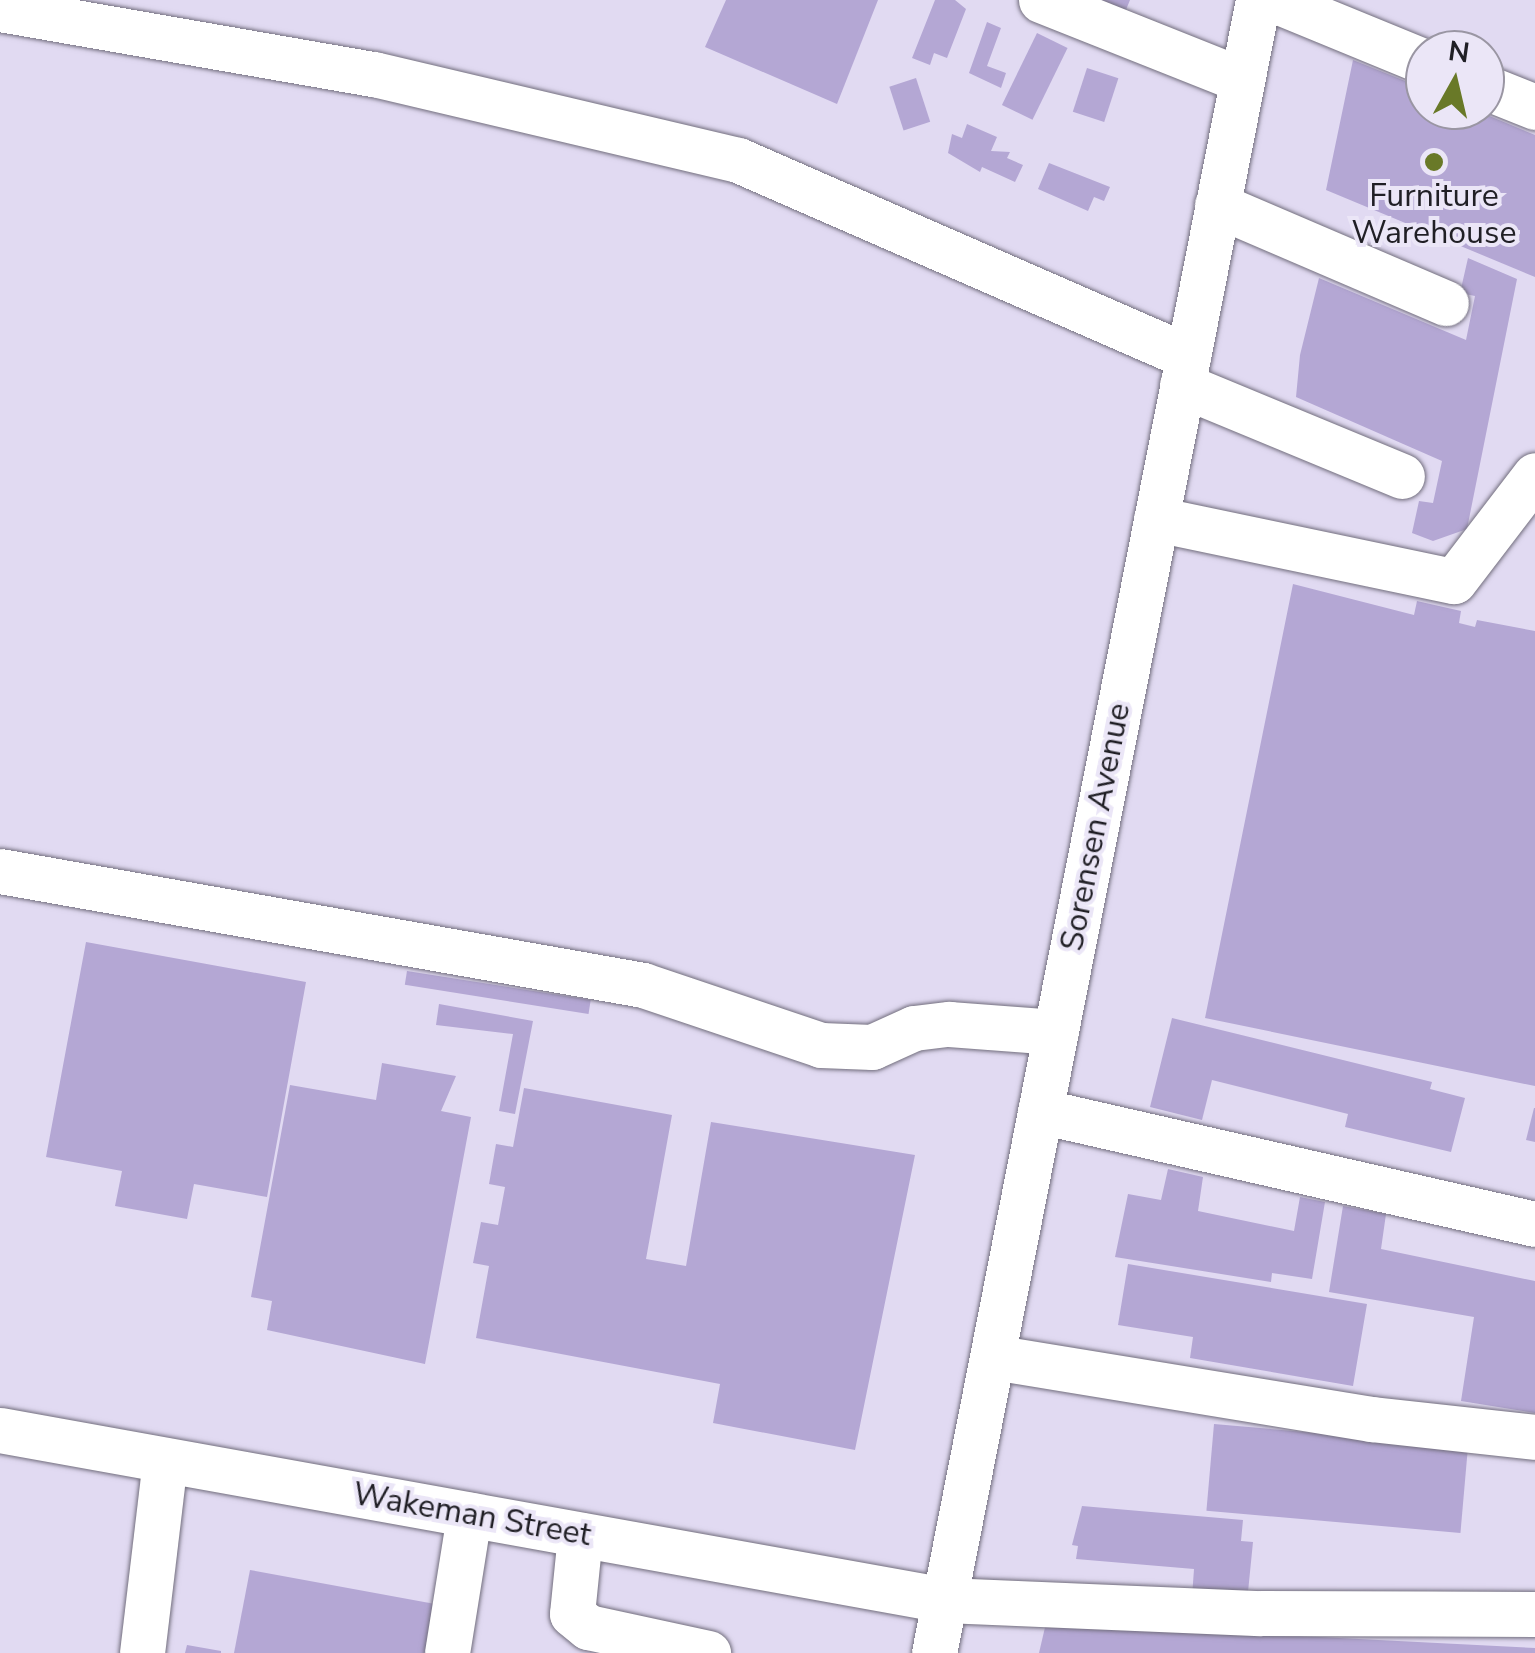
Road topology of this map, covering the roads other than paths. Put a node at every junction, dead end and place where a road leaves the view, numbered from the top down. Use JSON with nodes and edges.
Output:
{"nodes":[{"id":1,"x":1041,"y":0,"type":"edge"},
{"id":2,"x":1258,"y":0,"type":"edge"},
{"id":3,"x":1274,"y":0,"type":"edge"},
{"id":4,"x":0,"y":10,"type":"edge"},
{"id":5,"x":1405,"y":54,"type":"edge"},
{"id":6,"x":1242,"y":80,"type":"junction"},
{"id":7,"x":1505,"y":95,"type":"edge"},
{"id":8,"x":1535,"y":107,"type":"edge"},
{"id":9,"x":1218,"y":205,"type":"junction"},
{"id":10,"x":1446,"y":303,"type":"dead end"},
{"id":11,"x":1185,"y":371,"type":"junction"},
{"id":12,"x":1535,"y":475,"type":"edge"},
{"id":13,"x":1402,"y":476,"type":"dead end"},
{"id":14,"x":1156,"y":520,"type":"junction"},
{"id":15,"x":0,"y":871,"type":"edge"},
{"id":16,"x":1056,"y":1032,"type":"junction"},
{"id":17,"x":1040,"y":1111,"type":"junction"},
{"id":18,"x":1535,"y":1224,"type":"edge"},
{"id":19,"x":993,"y":1357,"type":"junction"},
{"id":20,"x":0,"y":1430,"type":"edge"},
{"id":21,"x":1535,"y":1437,"type":"edge"},
{"id":22,"x":165,"y":1460,"type":"junction"},
{"id":23,"x":470,"y":1515,"type":"junction"},
{"id":24,"x":580,"y":1535,"type":"junction"},
{"id":25,"x":945,"y":1600,"type":"junction"},
{"id":26,"x":1535,"y":1614,"type":"edge"},
{"id":27,"x":142,"y":1653,"type":"edge"},
{"id":28,"x":447,"y":1653,"type":"edge"},
{"id":29,"x":708,"y":1653,"type":"edge"},
{"id":30,"x":934,"y":1653,"type":"edge"}],
"edges":[{"from":1,"to":6,"type":"street"},
{"from":2,"to":6,"type":"street","name":"Sorensen Avenue"},
{"from":3,"to":5,"type":"street"},
{"from":4,"to":11,"type":"street"},
{"from":6,"to":9,"type":"street","name":"Sorensen Avenue"},
{"from":7,"to":8,"type":"street"},
{"from":9,"to":10,"type":"street"},
{"from":9,"to":11,"type":"street","name":"Sorensen Avenue"},
{"from":11,"to":13,"type":"street"},
{"from":11,"to":14,"type":"street","name":"Sorensen Avenue"},
{"from":12,"to":14,"type":"street"},
{"from":14,"to":16,"type":"street","name":"Sorensen Avenue"},
{"from":15,"to":16,"type":"street"},
{"from":16,"to":17,"type":"street","name":"Sorensen Avenue"},
{"from":17,"to":18,"type":"street"},
{"from":17,"to":19,"type":"street","name":"Sorensen Avenue"},
{"from":19,"to":21,"type":"street"},
{"from":19,"to":25,"type":"street","name":"Sorensen Avenue"},
{"from":20,"to":22,"type":"street","name":"Wakeman Street"},
{"from":22,"to":23,"type":"street","name":"Wakeman Street"},
{"from":22,"to":27,"type":"street"},
{"from":23,"to":24,"type":"street","name":"Wakeman Street"},
{"from":23,"to":28,"type":"street"},
{"from":24,"to":25,"type":"street","name":"Wakeman Street"},
{"from":24,"to":29,"type":"street"},
{"from":25,"to":26,"type":"street","name":"Wakeman Street"},
{"from":25,"to":30,"type":"street","name":"Sorensen Avenue"}]}
